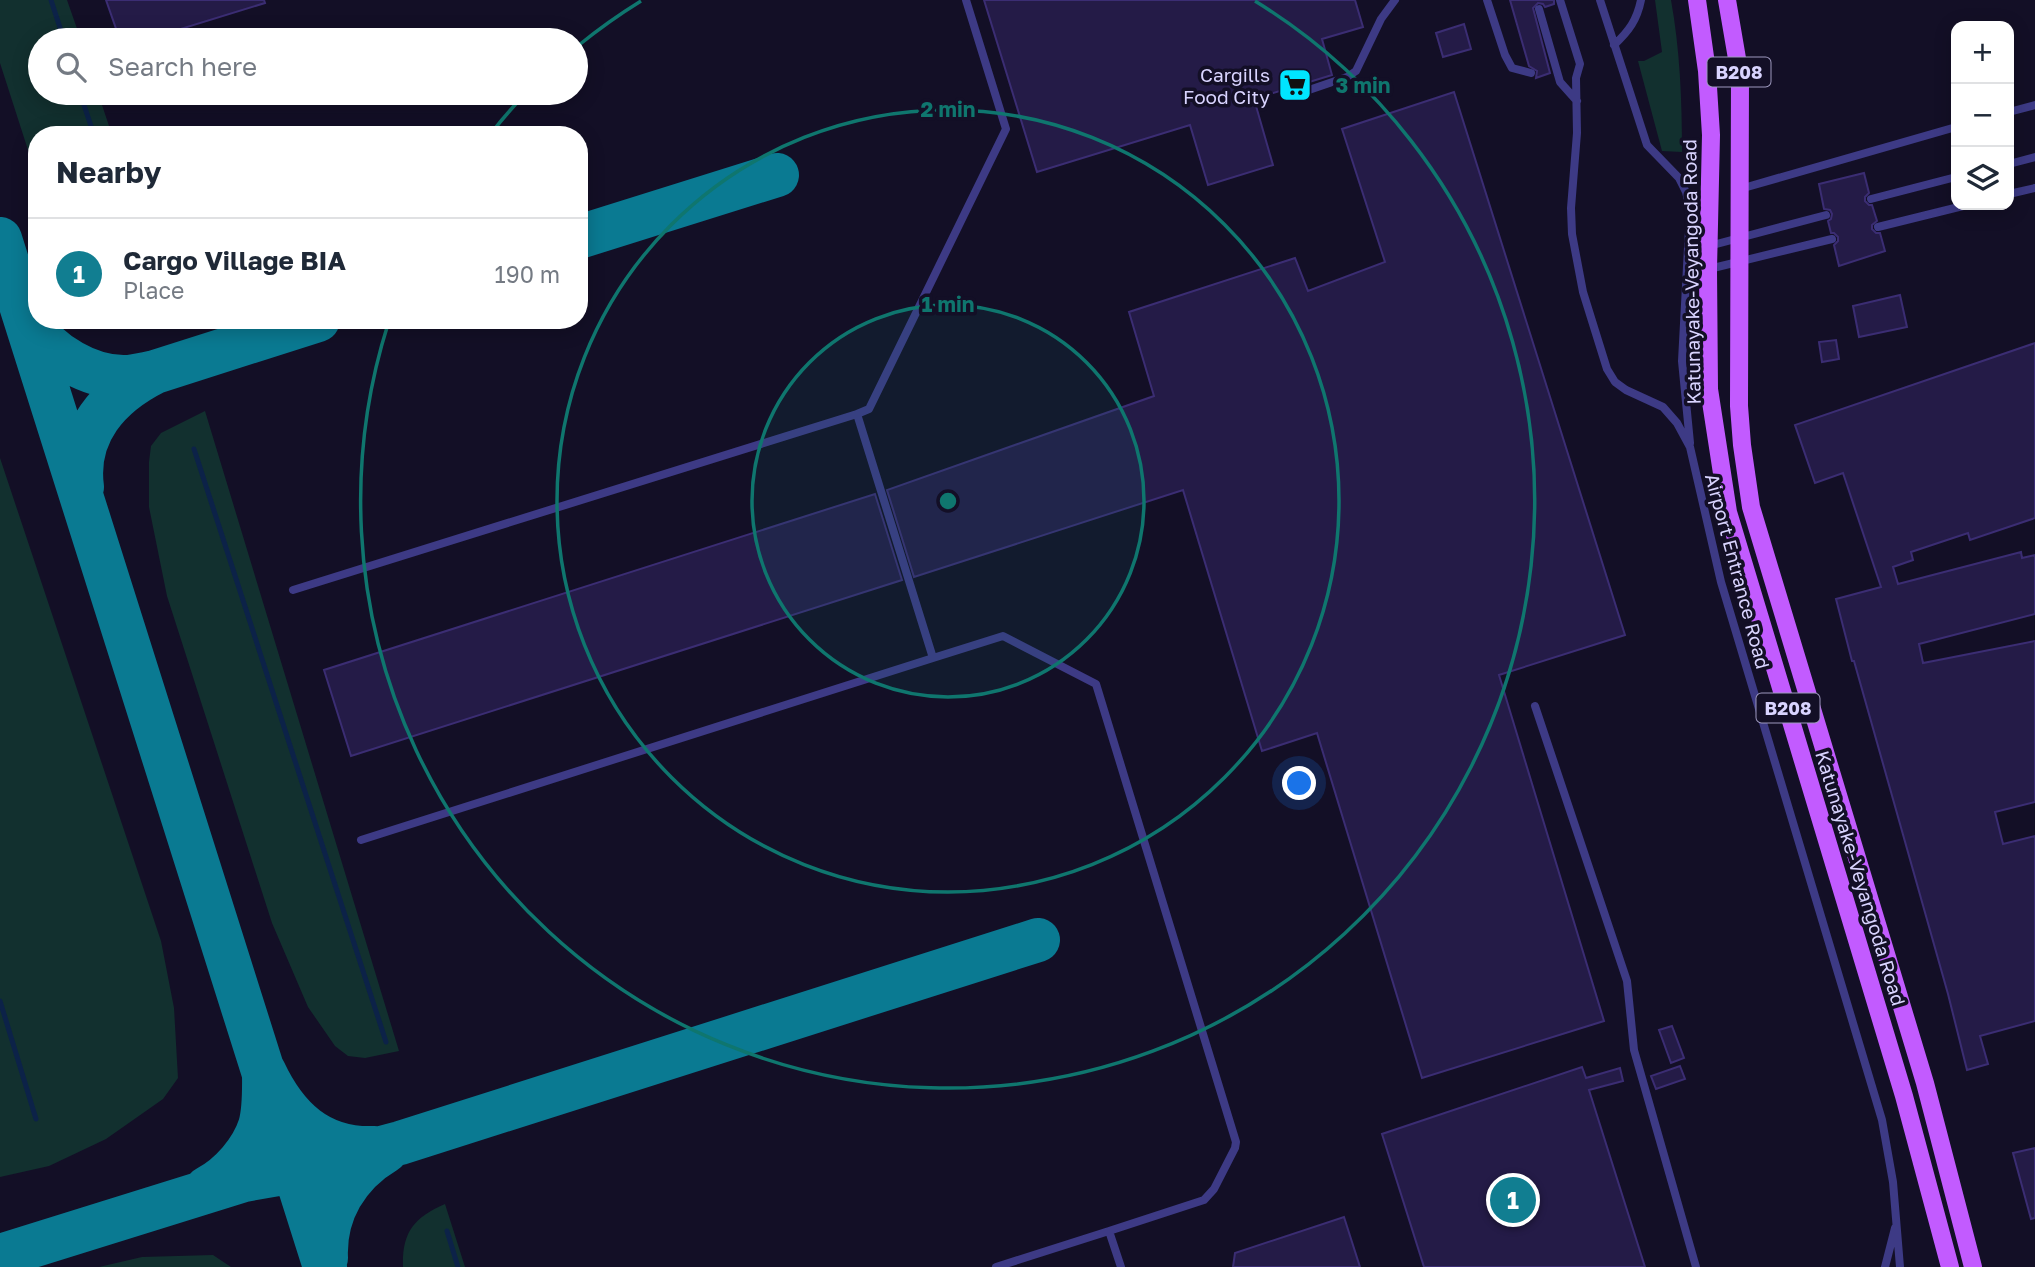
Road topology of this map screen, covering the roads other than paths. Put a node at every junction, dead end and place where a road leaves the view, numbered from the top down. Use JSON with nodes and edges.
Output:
{"nodes":[{"id":1,"x":966,"y":0,"type":"edge"},
{"id":2,"x":1395,"y":0,"type":"edge"},
{"id":3,"x":1488,"y":0,"type":"edge"},
{"id":4,"x":1560,"y":0,"type":"edge"},
{"id":5,"x":1601,"y":0,"type":"edge"},
{"id":6,"x":1641,"y":0,"type":"edge"},
{"id":7,"x":1698,"y":0,"type":"edge"},
{"id":8,"x":1727,"y":0,"type":"edge"},
{"id":9,"x":1539,"y":9,"type":"dead end"},
{"id":10,"x":1614,"y":45,"type":"junction"},
{"id":11,"x":1531,"y":73,"type":"dead end"},
{"id":12,"x":1306,"y":91,"type":"dead end"},
{"id":13,"x":1577,"y":101,"type":"junction"},
{"id":14,"x":2035,"y":105,"type":"edge"},
{"id":15,"x":2014,"y":111,"type":"edge"},
{"id":16,"x":1951,"y":128,"type":"edge"},
{"id":17,"x":2035,"y":157,"type":"edge"},
{"id":18,"x":2014,"y":163,"type":"edge"},
{"id":19,"x":1951,"y":178,"type":"edge"},
{"id":20,"x":2035,"y":188,"type":"edge"},
{"id":21,"x":1740,"y":189,"type":"junction"},
{"id":22,"x":2014,"y":193,"type":"edge"},
{"id":23,"x":1871,"y":199,"type":"dead end"},
{"id":24,"x":1951,"y":209,"type":"edge"},
{"id":25,"x":1826,"y":215,"type":"dead end"},
{"id":26,"x":1878,"y":226,"type":"dead end"},
{"id":27,"x":1740,"y":237,"type":"junction"},
{"id":28,"x":1832,"y":239,"type":"dead end"},
{"id":29,"x":1709,"y":246,"type":"junction"},
{"id":30,"x":1740,"y":261,"type":"junction"},
{"id":31,"x":1708,"y":269,"type":"junction"},
{"id":32,"x":857,"y":414,"type":"junction"},
{"id":33,"x":1690,"y":447,"type":"junction"},
{"id":34,"x":293,"y":590,"type":"dead end"},
{"id":35,"x":933,"y":658,"type":"junction"},
{"id":36,"x":1535,"y":706,"type":"dead end"},
{"id":37,"x":361,"y":840,"type":"dead end"},
{"id":38,"x":1897,"y":1222,"type":"junction"},
{"id":39,"x":1109,"y":1231,"type":"junction"},
{"id":40,"x":996,"y":1267,"type":"edge"},
{"id":41,"x":1121,"y":1267,"type":"edge"},
{"id":42,"x":1696,"y":1267,"type":"edge"},
{"id":43,"x":1885,"y":1267,"type":"edge"},
{"id":44,"x":1900,"y":1267,"type":"edge"},
{"id":45,"x":1950,"y":1267,"type":"edge"},
{"id":46,"x":1973,"y":1267,"type":"edge"}],
"edges":[{"from":1,"to":32,"type":"lane"},
{"from":2,"to":12,"type":"lane"},
{"from":3,"to":11,"type":"lane"},
{"from":4,"to":13,"type":"lane","name":"Airport Entrance Road"},
{"from":5,"to":10,"type":"lane"},
{"from":6,"to":10,"type":"lane"},
{"from":7,"to":29,"type":"main road","name":"Katunayake-Veyangoda Road","number":"B208"},
{"from":8,"to":21,"type":"main road","name":"Katunayake-Veyangoda Road","number":"B208"},
{"from":9,"to":13,"type":"lane"},
{"from":10,"to":33,"type":"lane"},
{"from":13,"to":33,"type":"lane","name":"Airport Entrance Road"},
{"from":14,"to":15,"type":"lane"},
{"from":16,"to":21,"type":"lane"},
{"from":17,"to":18,"type":"lane"},
{"from":19,"to":23,"type":"lane"},
{"from":20,"to":22,"type":"lane"},
{"from":21,"to":27,"type":"main road","name":"Katunayake-Veyangoda Road","number":"B208"},
{"from":24,"to":26,"type":"lane"},
{"from":25,"to":27,"type":"lane"},
{"from":27,"to":29,"type":"lane"},
{"from":27,"to":30,"type":"main road","name":"Katunayake-Veyangoda Road","number":"B208"},
{"from":28,"to":30,"type":"lane"},
{"from":29,"to":31,"type":"main road","name":"Katunayake-Veyangoda Road","number":"B208"},
{"from":30,"to":31,"type":"lane"},
{"from":30,"to":46,"type":"main road","name":"Katunayake-Veyangoda Road","number":"B208"},
{"from":31,"to":45,"type":"main road","name":"Katunayake-Veyangoda Road","number":"B208"},
{"from":32,"to":34,"type":"lane"},
{"from":32,"to":35,"type":"lane"},
{"from":33,"to":38,"type":"lane","name":"Airport Entrance Road"},
{"from":35,"to":37,"type":"lane"},
{"from":35,"to":39,"type":"lane"},
{"from":36,"to":42,"type":"lane"},
{"from":38,"to":43,"type":"lane"},
{"from":38,"to":44,"type":"lane","name":"Airport Entrance Road"},
{"from":39,"to":40,"type":"lane"},
{"from":39,"to":41,"type":"lane"}]}
